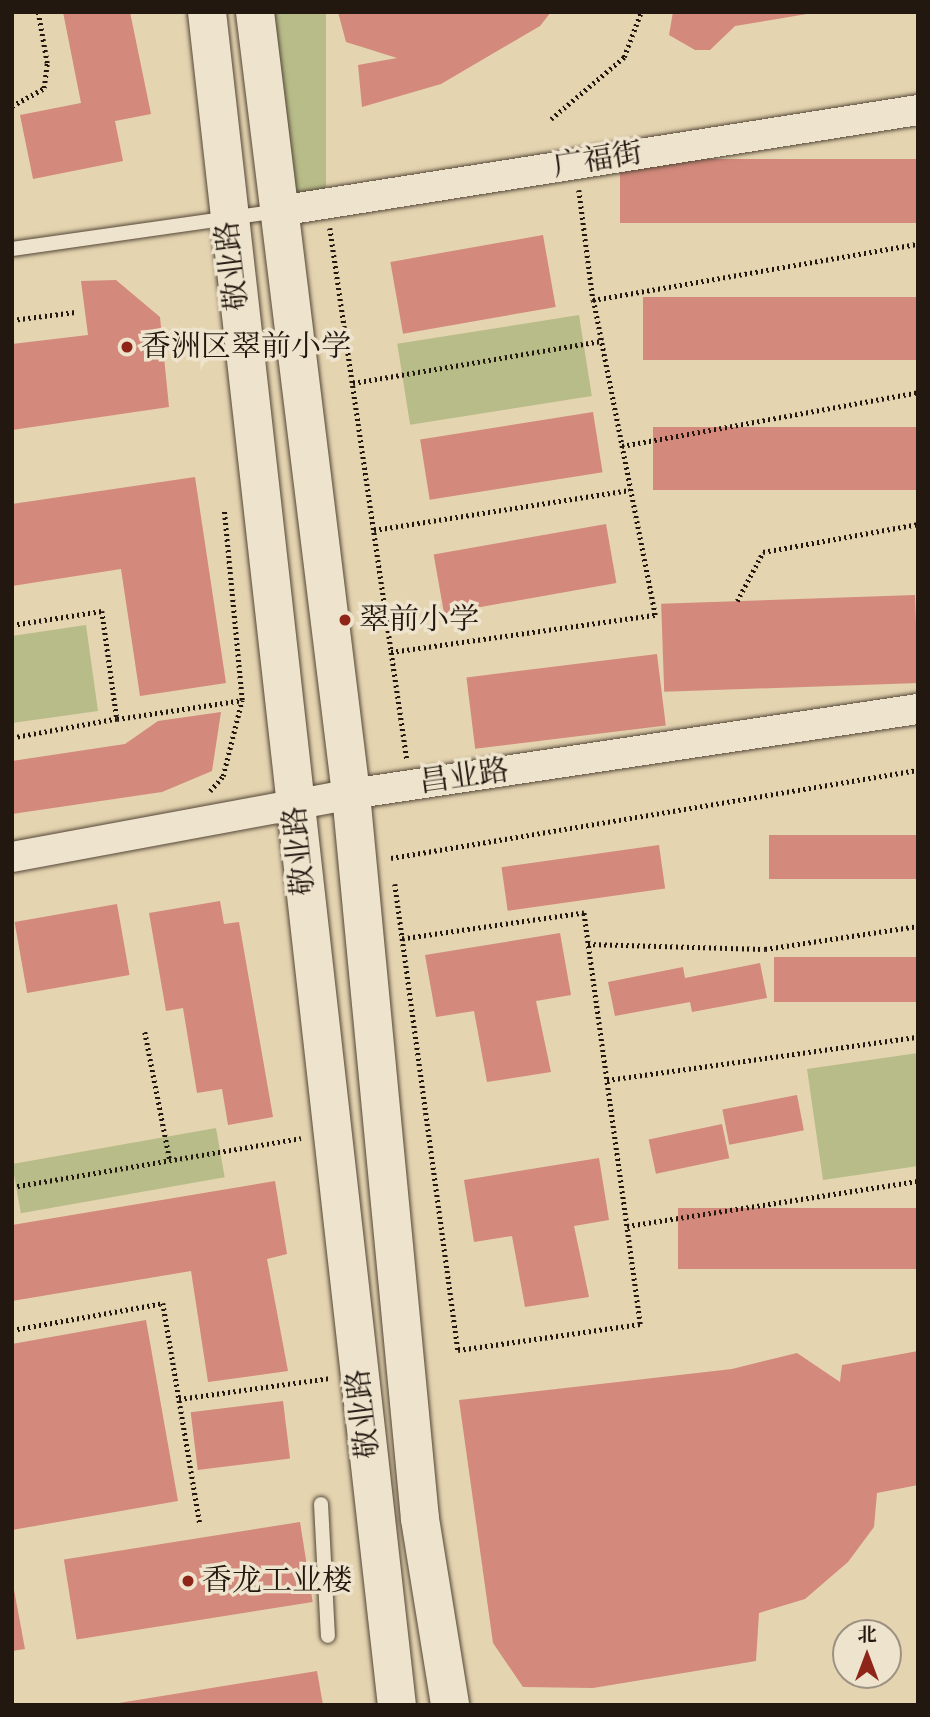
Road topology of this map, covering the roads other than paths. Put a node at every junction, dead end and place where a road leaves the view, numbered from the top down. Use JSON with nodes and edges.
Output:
{"nodes":[{"id":1,"x":207,"y":12,"type":"edge"},
{"id":2,"x":255,"y":12,"type":"edge"},
{"id":3,"x":918,"y":110,"type":"edge"},
{"id":4,"x":279,"y":211,"type":"junction"},
{"id":5,"x":227,"y":218,"type":"junction"},
{"id":6,"x":12,"y":249,"type":"edge"},
{"id":7,"x":918,"y":709,"type":"edge"},
{"id":8,"x":351,"y":794,"type":"junction"},
{"id":9,"x":295,"y":806,"type":"junction"},
{"id":10,"x":12,"y":858,"type":"edge"},
{"id":11,"x":321,"y":1504,"type":"dead end"},
{"id":12,"x":328,"y":1636,"type":"dead end"},
{"id":13,"x":446,"y":1693,"type":"edge"},
{"id":14,"x":396,"y":1697,"type":"edge"}],
"edges":[{"from":1,"to":5,"type":"main road","name":"敬业路"},
{"from":2,"to":4,"type":"main road","name":"敬业路"},
{"from":3,"to":4,"type":"street","name":"广福街"},
{"from":4,"to":5,"type":"lane"},
{"from":4,"to":8,"type":"main road","name":"敬业路"},
{"from":5,"to":6,"type":"lane"},
{"from":5,"to":9,"type":"main road","name":"敬业路"},
{"from":7,"to":8,"type":"street","name":"昌业路"},
{"from":8,"to":9,"type":"street","name":"昌业路"},
{"from":8,"to":13,"type":"main road","name":"敬业路"},
{"from":9,"to":10,"type":"street","name":"昌业路"},
{"from":9,"to":14,"type":"main road","name":"敬业路"},
{"from":11,"to":12,"type":"lane"}]}
